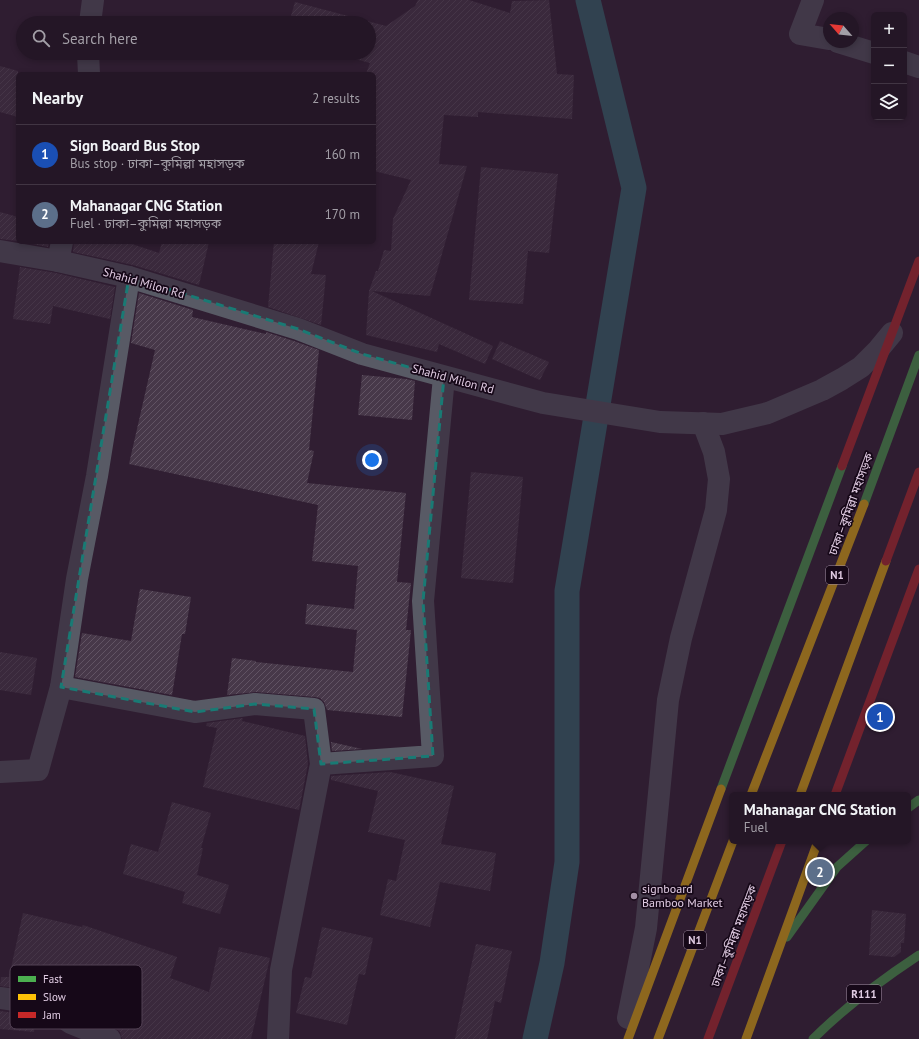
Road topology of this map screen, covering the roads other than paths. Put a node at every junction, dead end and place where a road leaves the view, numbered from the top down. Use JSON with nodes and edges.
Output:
{"nodes":[{"id":1,"x":93,"y":0,"type":"edge"},
{"id":2,"x":813,"y":0,"type":"edge"},
{"id":3,"x":91,"y":16,"type":"edge"},
{"id":4,"x":823,"y":38,"type":"edge"},
{"id":5,"x":858,"y":48,"type":"edge"},
{"id":6,"x":871,"y":52,"type":"edge"},
{"id":7,"x":88,"y":60,"type":"edge"},
{"id":8,"x":907,"y":63,"type":"edge"},
{"id":9,"x":919,"y":67,"type":"edge"},
{"id":10,"x":89,"y":72,"type":"edge"},
{"id":11,"x":0,"y":251,"type":"edge"},
{"id":12,"x":60,"y":252,"type":"edge"},
{"id":13,"x":919,"y":261,"type":"edge"},
{"id":14,"x":129,"y":277,"type":"junction"},
{"id":15,"x":892,"y":332,"type":"junction"},
{"id":16,"x":919,"y":354,"type":"edge"},
{"id":17,"x":444,"y":376,"type":"junction"},
{"id":18,"x":703,"y":423,"type":"junction"},
{"id":19,"x":919,"y":472,"type":"edge"},
{"id":20,"x":919,"y":569,"type":"edge"},
{"id":21,"x":61,"y":687,"type":"junction"},
{"id":22,"x":321,"y":764,"type":"junction"},
{"id":23,"x":0,"y":772,"type":"edge"},
{"id":24,"x":752,"y":792,"type":"edge"},
{"id":25,"x":801,"y":792,"type":"edge"},
{"id":26,"x":836,"y":792,"type":"edge"},
{"id":27,"x":732,"y":844,"type":"edge"},
{"id":28,"x":781,"y":844,"type":"edge"},
{"id":29,"x":817,"y":844,"type":"edge"},
{"id":30,"x":863,"y":844,"type":"edge"},
{"id":31,"x":778,"y":951,"type":"junction"},
{"id":32,"x":919,"y":955,"type":"edge"},
{"id":33,"x":0,"y":998,"type":"edge"},
{"id":34,"x":10,"y":999,"type":"edge"},
{"id":35,"x":86,"y":1029,"type":"edge"},
{"id":36,"x":110,"y":1039,"type":"edge"},
{"id":37,"x":278,"y":1039,"type":"edge"},
{"id":38,"x":624,"y":1039,"type":"edge"},
{"id":39,"x":628,"y":1039,"type":"edge"},
{"id":40,"x":658,"y":1039,"type":"edge"},
{"id":41,"x":708,"y":1039,"type":"edge"},
{"id":42,"x":746,"y":1039,"type":"edge"},
{"id":43,"x":813,"y":1039,"type":"edge"}],
"edges":[{"from":1,"to":3,"type":"street"},
{"from":2,"to":4,"type":"street"},
{"from":5,"to":6,"type":"street"},
{"from":7,"to":10,"type":"street"},
{"from":8,"to":9,"type":"street"},
{"from":11,"to":12,"type":"street","name":"Shahid Milon Rd"},
{"from":12,"to":14,"type":"street","name":"Shahid Milon Rd"},
{"from":13,"to":15,"type":"main road"},
{"from":14,"to":17,"type":"street","name":"Shahid Milon Rd"},
{"from":14,"to":21,"type":"street"},
{"from":15,"to":18,"type":"street","name":"Shahid Milon Rd"},
{"from":15,"to":39,"type":"main road"},
{"from":16,"to":24,"type":"main road","name":"ঢাকা–কুমিল্লা মহাসড়ক","number":"N1"},
{"from":17,"to":18,"type":"street","name":"Shahid Milon Rd"},
{"from":17,"to":22,"type":"street"},
{"from":18,"to":38,"type":"street"},
{"from":19,"to":25,"type":"main road"},
{"from":20,"to":26,"type":"main road"},
{"from":21,"to":22,"type":"street"},
{"from":21,"to":23,"type":"street"},
{"from":22,"to":37,"type":"street"},
{"from":27,"to":40,"type":"main road","number":"N1"},
{"from":28,"to":41,"type":"main road","name":"ঢাকা–কুমিল্লা মহাসড়ক"},
{"from":29,"to":31,"type":"main road"},
{"from":30,"to":31,"type":"main road"},
{"from":31,"to":42,"type":"main road"},
{"from":32,"to":43,"type":"main road","number":"R111"},
{"from":33,"to":34,"type":"street"},
{"from":35,"to":36,"type":"street"}]}
